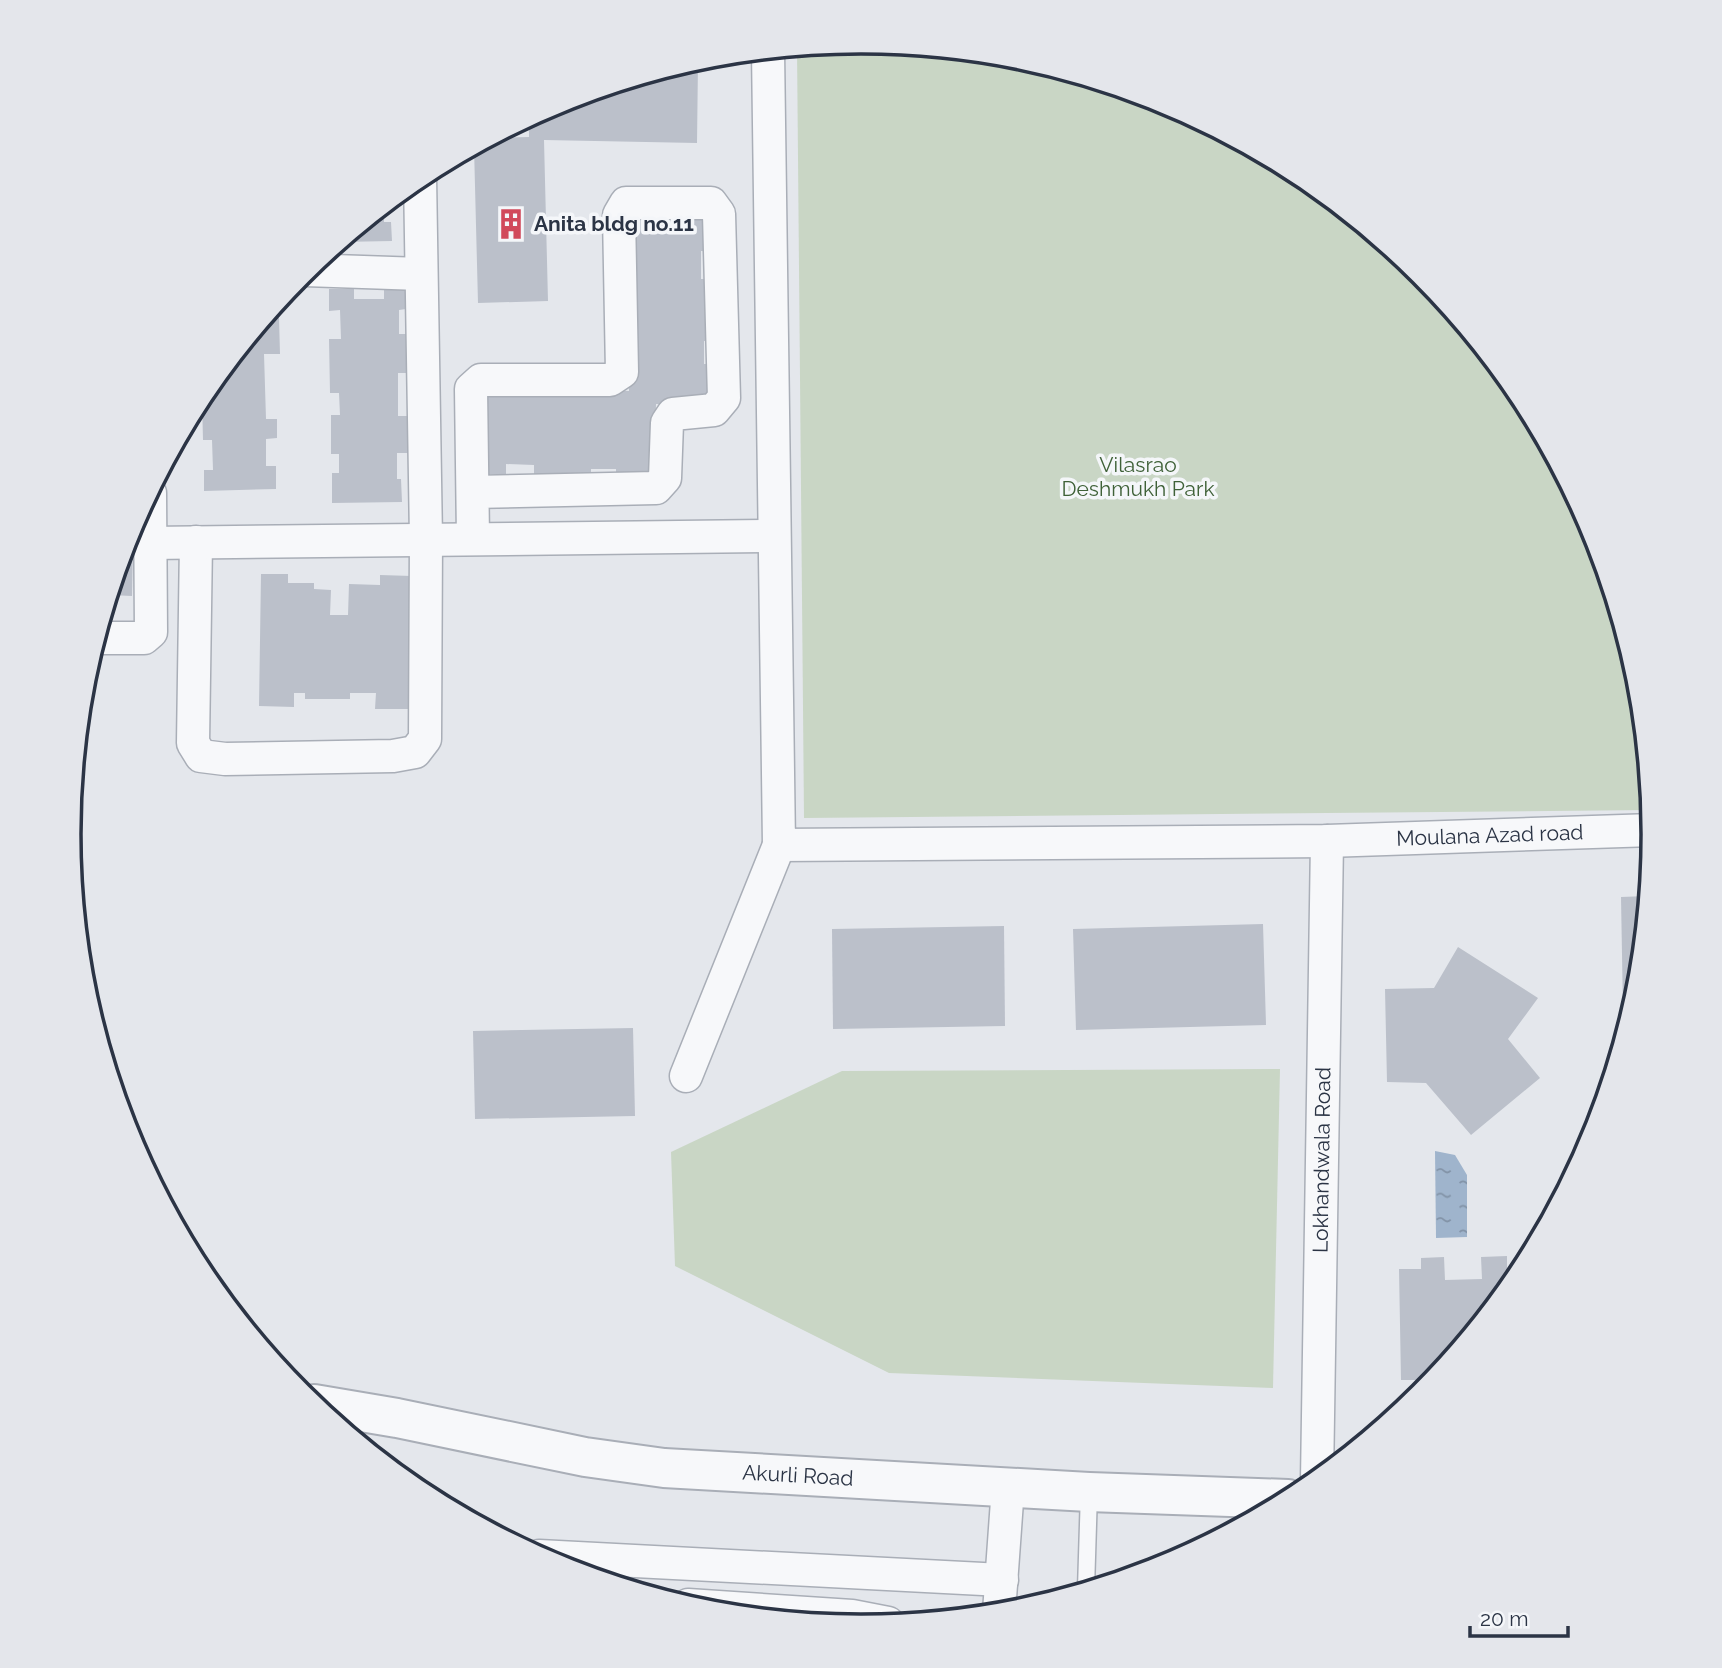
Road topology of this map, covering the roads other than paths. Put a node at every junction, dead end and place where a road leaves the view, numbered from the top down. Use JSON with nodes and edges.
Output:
{"nodes":[{"id":1,"x":768,"y":60,"type":"edge"},
{"id":2,"x":420,"y":191,"type":"edge"},
{"id":3,"x":323,"y":271,"type":"edge"},
{"id":4,"x":421,"y":274,"type":"junction"},
{"id":5,"x":473,"y":492,"type":"junction"},
{"id":6,"x":150,"y":516,"type":"edge"},
{"id":7,"x":774,"y":536,"type":"junction"},
{"id":8,"x":426,"y":538,"type":"junction"},
{"id":9,"x":473,"y":538,"type":"junction"},
{"id":10,"x":196,"y":542,"type":"junction"},
{"id":11,"x":150,"y":543,"type":"junction"},
{"id":12,"x":107,"y":638,"type":"edge"},
{"id":13,"x":1641,"y":830,"type":"edge"},
{"id":14,"x":1327,"y":841,"type":"junction"},
{"id":15,"x":779,"y":845,"type":"junction"},
{"id":16,"x":687,"y":1076,"type":"dead end"},
{"id":17,"x":334,"y":1407,"type":"edge"},
{"id":18,"x":1317,"y":1466,"type":"edge"},
{"id":19,"x":1007,"y":1487,"type":"junction"},
{"id":20,"x":1089,"y":1492,"type":"junction"},
{"id":21,"x":1268,"y":1498,"type":"edge"},
{"id":22,"x":573,"y":1558,"type":"edge"},
{"id":23,"x":1002,"y":1580,"type":"junction"},
{"id":24,"x":1086,"y":1580,"type":"edge"},
{"id":25,"x":1000,"y":1601,"type":"edge"}],
"edges":[{"from":1,"to":7,"type":"street"},
{"from":2,"to":4,"type":"street"},
{"from":3,"to":4,"type":"street"},
{"from":4,"to":8,"type":"street"},
{"from":5,"to":5,"type":"street"},
{"from":5,"to":9,"type":"street"},
{"from":6,"to":11,"type":"street"},
{"from":7,"to":9,"type":"street"},
{"from":7,"to":15,"type":"street"},
{"from":8,"to":9,"type":"street"},
{"from":8,"to":10,"type":"street"},
{"from":8,"to":10,"type":"street"},
{"from":10,"to":11,"type":"street"},
{"from":11,"to":12,"type":"street"},
{"from":13,"to":14,"type":"street","name":"Moulana Azad road"},
{"from":14,"to":15,"type":"street","name":"Moulana Azad road"},
{"from":14,"to":18,"type":"street","name":"Lokhandwala Road"},
{"from":15,"to":16,"type":"street"},
{"from":17,"to":19,"type":"street","name":"Akurli Road"},
{"from":19,"to":20,"type":"street","name":"Akurli Road"},
{"from":19,"to":23,"type":"street"},
{"from":20,"to":21,"type":"street","name":"Akurli Road"},
{"from":20,"to":24,"type":"lane"},
{"from":22,"to":23,"type":"street"},
{"from":23,"to":25,"type":"street"}]}
